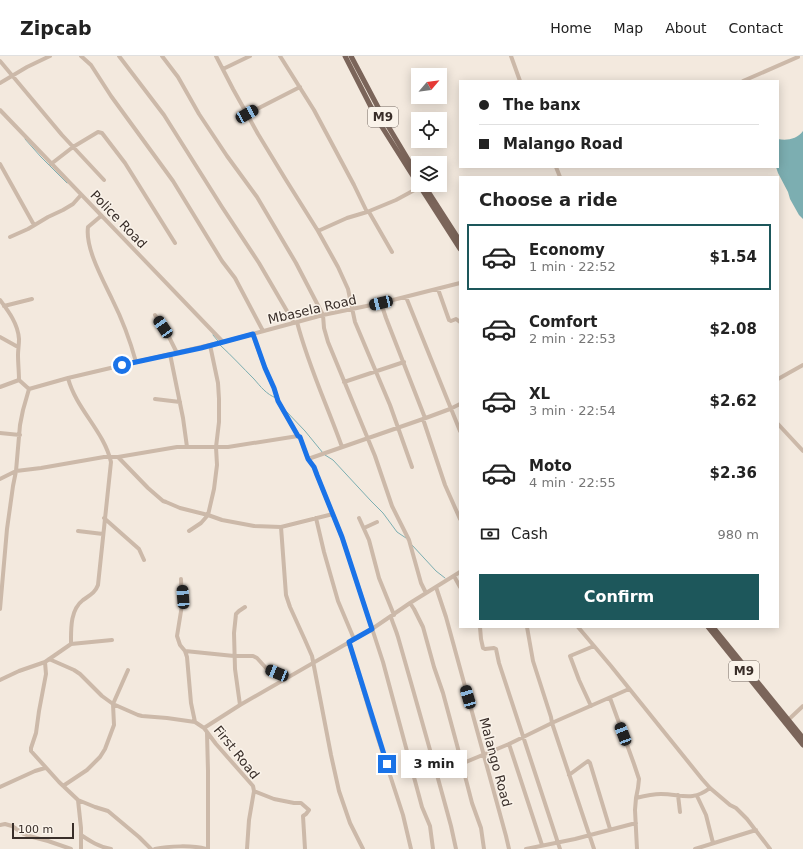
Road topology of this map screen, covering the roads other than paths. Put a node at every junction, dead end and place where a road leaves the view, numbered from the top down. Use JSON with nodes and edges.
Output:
{"nodes":[{"id":1,"x":50,"y":56,"type":"edge"},
{"id":2,"x":81,"y":56,"type":"edge"},
{"id":3,"x":119,"y":56,"type":"edge"},
{"id":4,"x":162,"y":56,"type":"edge"},
{"id":5,"x":216,"y":56,"type":"edge"},
{"id":6,"x":250,"y":56,"type":"edge"},
{"id":7,"x":280,"y":56,"type":"edge"},
{"id":8,"x":345,"y":56,"type":"edge"},
{"id":9,"x":351,"y":56,"type":"edge"},
{"id":10,"x":511,"y":56,"type":"edge"},
{"id":11,"x":798,"y":57,"type":"dead end"},
{"id":12,"x":0,"y":61,"type":"edge"},
{"id":13,"x":223,"y":69,"type":"junction"},
{"id":14,"x":12,"y":75,"type":"junction"},
{"id":15,"x":520,"y":80,"type":"edge"},
{"id":16,"x":745,"y":80,"type":"edge"},
{"id":17,"x":0,"y":83,"type":"edge"},
{"id":18,"x":300,"y":87,"type":"junction"},
{"id":19,"x":0,"y":110,"type":"edge"},
{"id":20,"x":247,"y":114,"type":"junction"},
{"id":21,"x":73,"y":147,"type":"junction"},
{"id":22,"x":0,"y":164,"type":"edge"},
{"id":23,"x":51,"y":164,"type":"junction"},
{"id":24,"x":411,"y":164,"type":"edge"},
{"id":25,"x":411,"y":171,"type":"edge"},
{"id":26,"x":104,"y":180,"type":"dead end"},
{"id":27,"x":411,"y":191,"type":"edge"},
{"id":28,"x":424,"y":192,"type":"edge"},
{"id":29,"x":425,"y":192,"type":"edge"},
{"id":30,"x":81,"y":195,"type":"junction"},
{"id":31,"x":368,"y":212,"type":"junction"},
{"id":32,"x":101,"y":216,"type":"junction"},
{"id":33,"x":34,"y":225,"type":"junction"},
{"id":34,"x":318,"y":231,"type":"junction"},
{"id":35,"x":10,"y":237,"type":"dead end"},
{"id":36,"x":459,"y":240,"type":"edge"},
{"id":37,"x":175,"y":243,"type":"dead end"},
{"id":38,"x":459,"y":247,"type":"edge"},
{"id":39,"x":392,"y":252,"type":"dead end"},
{"id":40,"x":459,"y":282,"type":"edge"},
{"id":41,"x":438,"y":289,"type":"junction"},
{"id":42,"x":406,"y":297,"type":"junction"},
{"id":43,"x":32,"y":299,"type":"dead end"},
{"id":44,"x":0,"y":300,"type":"edge"},
{"id":45,"x":381,"y":303,"type":"junction"},
{"id":46,"x":4,"y":306,"type":"junction"},
{"id":47,"x":352,"y":310,"type":"junction"},
{"id":48,"x":155,"y":315,"type":"dead end"},
{"id":49,"x":323,"y":315,"type":"junction"},
{"id":50,"x":459,"y":321,"type":"edge"},
{"id":51,"x":295,"y":322,"type":"junction"},
{"id":52,"x":263,"y":331,"type":"junction"},
{"id":53,"x":253,"y":334,"type":"junction"},
{"id":54,"x":0,"y":337,"type":"edge"},
{"id":55,"x":224,"y":342,"type":"junction"},
{"id":56,"x":210,"y":345,"type":"junction"},
{"id":57,"x":18,"y":347,"type":"junction"},
{"id":58,"x":177,"y":353,"type":"junction"},
{"id":59,"x":170,"y":354,"type":"junction"},
{"id":60,"x":136,"y":362,"type":"junction"},
{"id":61,"x":404,"y":362,"type":"junction"},
{"id":62,"x":803,"y":365,"type":"edge"},
{"id":63,"x":377,"y":371,"type":"junction"},
{"id":64,"x":779,"y":377,"type":"edge"},
{"id":65,"x":68,"y":378,"type":"junction"},
{"id":66,"x":19,"y":380,"type":"junction"},
{"id":67,"x":344,"y":382,"type":"junction"},
{"id":68,"x":0,"y":388,"type":"edge"},
{"id":69,"x":29,"y":389,"type":"junction"},
{"id":70,"x":155,"y":399,"type":"dead end"},
{"id":71,"x":180,"y":402,"type":"junction"},
{"id":72,"x":459,"y":404,"type":"edge"},
{"id":73,"x":450,"y":409,"type":"junction"},
{"id":74,"x":424,"y":419,"type":"junction"},
{"id":75,"x":779,"y":425,"type":"edge"},
{"id":76,"x":399,"y":428,"type":"junction"},
{"id":77,"x":459,"y":429,"type":"edge"},
{"id":78,"x":0,"y":433,"type":"edge"},
{"id":79,"x":20,"y":435,"type":"junction"},
{"id":80,"x":298,"y":436,"type":"junction"},
{"id":81,"x":367,"y":438,"type":"junction"},
{"id":82,"x":187,"y":447,"type":"junction"},
{"id":83,"x":342,"y":447,"type":"junction"},
{"id":84,"x":216,"y":448,"type":"junction"},
{"id":85,"x":803,"y":451,"type":"edge"},
{"id":86,"x":110,"y":457,"type":"junction"},
{"id":87,"x":118,"y":457,"type":"junction"},
{"id":88,"x":308,"y":459,"type":"junction"},
{"id":89,"x":412,"y":467,"type":"dead end"},
{"id":90,"x":16,"y":471,"type":"junction"},
{"id":91,"x":0,"y":479,"type":"edge"},
{"id":92,"x":333,"y":514,"type":"junction"},
{"id":93,"x":208,"y":515,"type":"junction"},
{"id":94,"x":459,"y":517,"type":"edge"},
{"id":95,"x":104,"y":518,"type":"junction"},
{"id":96,"x":316,"y":518,"type":"junction"},
{"id":97,"x":359,"y":518,"type":"dead end"},
{"id":98,"x":378,"y":522,"type":"dead end"},
{"id":99,"x":281,"y":527,"type":"junction"},
{"id":100,"x":364,"y":528,"type":"junction"},
{"id":101,"x":78,"y":531,"type":"dead end"},
{"id":102,"x":189,"y":531,"type":"dead end"},
{"id":103,"x":103,"y":534,"type":"junction"},
{"id":104,"x":144,"y":560,"type":"dead end"},
{"id":105,"x":459,"y":573,"type":"edge"},
{"id":106,"x":454,"y":576,"type":"junction"},
{"id":107,"x":181,"y":579,"type":"dead end"},
{"id":108,"x":459,"y":585,"type":"edge"},
{"id":109,"x":436,"y":588,"type":"junction"},
{"id":110,"x":426,"y":593,"type":"junction"},
{"id":111,"x":410,"y":603,"type":"junction"},
{"id":112,"x":245,"y":607,"type":"dead end"},
{"id":113,"x":0,"y":609,"type":"edge"},
{"id":114,"x":392,"y":616,"type":"junction"},
{"id":115,"x":480,"y":628,"type":"edge"},
{"id":116,"x":527,"y":628,"type":"edge"},
{"id":117,"x":579,"y":628,"type":"edge"},
{"id":118,"x":709,"y":628,"type":"edge"},
{"id":119,"x":714,"y":628,"type":"edge"},
{"id":120,"x":372,"y":629,"type":"junction"},
{"id":121,"x":354,"y":639,"type":"junction"},
{"id":122,"x":112,"y":640,"type":"dead end"},
{"id":123,"x":349,"y":642,"type":"junction"},
{"id":124,"x":71,"y":644,"type":"junction"},
{"id":125,"x":594,"y":646,"type":"junction"},
{"id":126,"x":185,"y":651,"type":"junction"},
{"id":127,"x":234,"y":656,"type":"junction"},
{"id":128,"x":50,"y":659,"type":"junction"},
{"id":129,"x":45,"y":662,"type":"junction"},
{"id":130,"x":313,"y":662,"type":"junction"},
{"id":131,"x":128,"y":670,"type":"dead end"},
{"id":132,"x":288,"y":677,"type":"junction"},
{"id":133,"x":0,"y":680,"type":"edge"},
{"id":134,"x":629,"y":689,"type":"junction"},
{"id":135,"x":610,"y":698,"type":"junction"},
{"id":136,"x":113,"y":704,"type":"junction"},
{"id":137,"x":240,"y":705,"type":"junction"},
{"id":138,"x":592,"y":706,"type":"junction"},
{"id":139,"x":803,"y":706,"type":"edge"},
{"id":140,"x":195,"y":722,"type":"junction"},
{"id":141,"x":787,"y":722,"type":"junction"},
{"id":142,"x":552,"y":724,"type":"junction"},
{"id":143,"x":204,"y":728,"type":"junction"},
{"id":144,"x":207,"y":732,"type":"junction"},
{"id":145,"x":524,"y":737,"type":"junction"},
{"id":146,"x":803,"y":738,"type":"edge"},
{"id":147,"x":508,"y":744,"type":"junction"},
{"id":148,"x":803,"y":745,"type":"edge"},
{"id":149,"x":484,"y":754,"type":"junction"},
{"id":150,"x":462,"y":764,"type":"junction"},
{"id":151,"x":45,"y":768,"type":"junction"},
{"id":152,"x":437,"y":774,"type":"junction"},
{"id":153,"x":569,"y":775,"type":"junction"},
{"id":154,"x":63,"y":786,"type":"junction"},
{"id":155,"x":0,"y":787,"type":"edge"},
{"id":156,"x":710,"y":788,"type":"junction"},
{"id":157,"x":254,"y":792,"type":"junction"},
{"id":158,"x":678,"y":796,"type":"junction"},
{"id":159,"x":697,"y":796,"type":"junction"},
{"id":160,"x":636,"y":798,"type":"junction"},
{"id":161,"x":78,"y":800,"type":"junction"},
{"id":162,"x":680,"y":812,"type":"dead end"},
{"id":163,"x":636,"y":824,"type":"junction"},
{"id":164,"x":0,"y":826,"type":"edge"},
{"id":165,"x":610,"y":829,"type":"junction"},
{"id":166,"x":756,"y":830,"type":"junction"},
{"id":167,"x":81,"y":835,"type":"junction"},
{"id":168,"x":590,"y":835,"type":"junction"},
{"id":169,"x":558,"y":842,"type":"junction"},
{"id":170,"x":713,"y":843,"type":"junction"},
{"id":171,"x":542,"y":845,"type":"junction"},
{"id":172,"x":71,"y":849,"type":"edge"},
{"id":173,"x":81,"y":849,"type":"edge"},
{"id":174,"x":111,"y":849,"type":"edge"},
{"id":175,"x":151,"y":849,"type":"edge"},
{"id":176,"x":155,"y":849,"type":"edge"},
{"id":177,"x":207,"y":849,"type":"edge"},
{"id":178,"x":247,"y":849,"type":"edge"},
{"id":179,"x":305,"y":849,"type":"edge"},
{"id":180,"x":364,"y":849,"type":"edge"},
{"id":181,"x":411,"y":849,"type":"edge"},
{"id":182,"x":433,"y":849,"type":"edge"},
{"id":183,"x":456,"y":849,"type":"edge"},
{"id":184,"x":484,"y":849,"type":"edge"},
{"id":185,"x":509,"y":849,"type":"edge"},
{"id":186,"x":527,"y":849,"type":"edge"},
{"id":187,"x":560,"y":849,"type":"edge"},
{"id":188,"x":594,"y":849,"type":"edge"},
{"id":189,"x":637,"y":849,"type":"edge"},
{"id":190,"x":695,"y":849,"type":"edge"},
{"id":191,"x":770,"y":849,"type":"edge"}],
"edges":[{"from":1,"to":14,"type":"street"},
{"from":2,"to":52,"type":"street"},
{"from":3,"to":51,"type":"street"},
{"from":4,"to":49,"type":"street"},
{"from":5,"to":13,"type":"street"},
{"from":6,"to":13,"type":"street"},
{"from":7,"to":18,"type":"street"},
{"from":8,"to":25,"type":"main road","number":"M9"},
{"from":9,"to":24,"type":"main road","number":"M9"},
{"from":10,"to":15,"type":"street"},
{"from":11,"to":16,"type":"street"},
{"from":12,"to":14,"type":"street"},
{"from":13,"to":20,"type":"street"},
{"from":14,"to":17,"type":"street"},
{"from":14,"to":21,"type":"street"},
{"from":18,"to":20,"type":"street"},
{"from":18,"to":31,"type":"street"},
{"from":19,"to":23,"type":"street","name":"Police Road"},
{"from":20,"to":34,"type":"street"},
{"from":21,"to":23,"type":"street"},
{"from":21,"to":26,"type":"street"},
{"from":21,"to":37,"type":"street"},
{"from":22,"to":33,"type":"street"},
{"from":23,"to":30,"type":"street","name":"Police Road"},
{"from":27,"to":31,"type":"street"},
{"from":28,"to":38,"type":"main road","number":"M9"},
{"from":29,"to":36,"type":"main road","number":"M9"},
{"from":30,"to":32,"type":"street","name":"Police Road"},
{"from":30,"to":33,"type":"street"},
{"from":31,"to":34,"type":"street"},
{"from":31,"to":39,"type":"street"},
{"from":32,"to":55,"type":"street","name":"Police Road"},
{"from":32,"to":60,"type":"street"},
{"from":33,"to":35,"type":"street"},
{"from":34,"to":47,"type":"street"},
{"from":40,"to":41,"type":"street","name":"Mbasela Road"},
{"from":41,"to":42,"type":"street","name":"Mbasela Road"},
{"from":41,"to":50,"type":"street"},
{"from":42,"to":45,"type":"street","name":"Mbasela Road"},
{"from":42,"to":73,"type":"street"},
{"from":43,"to":46,"type":"street"},
{"from":44,"to":46,"type":"street"},
{"from":45,"to":47,"type":"street","name":"Mbasela Road"},
{"from":45,"to":61,"type":"street"},
{"from":46,"to":57,"type":"street"},
{"from":47,"to":49,"type":"street","name":"Mbasela Road"},
{"from":47,"to":63,"type":"street"},
{"from":48,"to":58,"type":"street"},
{"from":49,"to":51,"type":"street","name":"Mbasela Road"},
{"from":49,"to":67,"type":"street"},
{"from":51,"to":52,"type":"street","name":"Mbasela Road"},
{"from":51,"to":83,"type":"street"},
{"from":52,"to":53,"type":"street","name":"Mbasela Road"},
{"from":53,"to":55,"type":"street","name":"Mbasela Road"},
{"from":53,"to":80,"type":"street"},
{"from":54,"to":57,"type":"street"},
{"from":55,"to":56,"type":"street","name":"Mbasela Road"},
{"from":56,"to":58,"type":"street","name":"Mbasela Road"},
{"from":56,"to":84,"type":"street"},
{"from":57,"to":66,"type":"street"},
{"from":58,"to":59,"type":"street","name":"Mbasela Road"},
{"from":59,"to":60,"type":"street","name":"Mbasela Road"},
{"from":59,"to":71,"type":"street"},
{"from":60,"to":65,"type":"street","name":"Mbasela Road"},
{"from":61,"to":63,"type":"street"},
{"from":61,"to":74,"type":"street"},
{"from":62,"to":64,"type":"street"},
{"from":63,"to":67,"type":"street"},
{"from":63,"to":76,"type":"street"},
{"from":65,"to":69,"type":"street","name":"Mbasela Road"},
{"from":65,"to":86,"type":"street"},
{"from":66,"to":68,"type":"street"},
{"from":66,"to":69,"type":"street"},
{"from":67,"to":81,"type":"street"},
{"from":69,"to":79,"type":"street"},
{"from":70,"to":71,"type":"street"},
{"from":71,"to":82,"type":"street"},
{"from":72,"to":73,"type":"street"},
{"from":73,"to":74,"type":"street"},
{"from":73,"to":77,"type":"street"},
{"from":74,"to":76,"type":"street"},
{"from":74,"to":94,"type":"street"},
{"from":75,"to":85,"type":"street"},
{"from":76,"to":81,"type":"street"},
{"from":76,"to":89,"type":"street"},
{"from":78,"to":79,"type":"street"},
{"from":79,"to":90,"type":"street"},
{"from":80,"to":84,"type":"street"},
{"from":80,"to":88,"type":"street"},
{"from":81,"to":83,"type":"street"},
{"from":81,"to":110,"type":"street"},
{"from":82,"to":84,"type":"street"},
{"from":82,"to":87,"type":"street"},
{"from":83,"to":88,"type":"street"},
{"from":84,"to":93,"type":"street"},
{"from":86,"to":87,"type":"street"},
{"from":86,"to":90,"type":"street"},
{"from":86,"to":95,"type":"street"},
{"from":87,"to":93,"type":"street"},
{"from":88,"to":92,"type":"street"},
{"from":90,"to":91,"type":"street"},
{"from":90,"to":113,"type":"street"},
{"from":92,"to":96,"type":"street"},
{"from":92,"to":120,"type":"street"},
{"from":93,"to":99,"type":"street"},
{"from":93,"to":102,"type":"street"},
{"from":95,"to":103,"type":"street"},
{"from":95,"to":104,"type":"street"},
{"from":96,"to":99,"type":"street"},
{"from":96,"to":121,"type":"street"},
{"from":97,"to":100,"type":"street"},
{"from":98,"to":100,"type":"street"},
{"from":99,"to":130,"type":"street"},
{"from":100,"to":114,"type":"street"},
{"from":101,"to":103,"type":"street"},
{"from":103,"to":124,"type":"street"},
{"from":105,"to":106,"type":"street","name":"First Road"},
{"from":106,"to":108,"type":"street"},
{"from":106,"to":109,"type":"street","name":"First Road"},
{"from":107,"to":126,"type":"street"},
{"from":109,"to":110,"type":"street","name":"First Road"},
{"from":109,"to":149,"type":"street","name":"Malango Road"},
{"from":110,"to":111,"type":"street","name":"First Road"},
{"from":111,"to":114,"type":"street","name":"First Road"},
{"from":111,"to":150,"type":"street"},
{"from":112,"to":127,"type":"street"},
{"from":114,"to":120,"type":"street","name":"First Road"},
{"from":114,"to":152,"type":"street"},
{"from":115,"to":145,"type":"street"},
{"from":116,"to":142,"type":"street"},
{"from":117,"to":125,"type":"street"},
{"from":118,"to":141,"type":"main road","number":"M9"},
{"from":119,"to":141,"type":"main road","number":"M9"},
{"from":120,"to":121,"type":"street","name":"First Road"},
{"from":120,"to":182,"type":"street"},
{"from":121,"to":123,"type":"street","name":"First Road"},
{"from":122,"to":124,"type":"street"},
{"from":123,"to":130,"type":"street","name":"First Road"},
{"from":123,"to":181,"type":"street"},
{"from":124,"to":128,"type":"street"},
{"from":125,"to":134,"type":"street"},
{"from":125,"to":138,"type":"street"},
{"from":126,"to":127,"type":"street"},
{"from":126,"to":140,"type":"street"},
{"from":127,"to":132,"type":"street"},
{"from":127,"to":137,"type":"street"},
{"from":128,"to":129,"type":"street"},
{"from":128,"to":136,"type":"street"},
{"from":129,"to":133,"type":"street"},
{"from":129,"to":151,"type":"street"},
{"from":130,"to":132,"type":"street","name":"First Road"},
{"from":130,"to":180,"type":"street"},
{"from":131,"to":136,"type":"street"},
{"from":132,"to":137,"type":"street","name":"First Road"},
{"from":134,"to":135,"type":"street"},
{"from":134,"to":156,"type":"street"},
{"from":135,"to":138,"type":"street"},
{"from":135,"to":160,"type":"street"},
{"from":136,"to":140,"type":"street"},
{"from":136,"to":154,"type":"street"},
{"from":137,"to":143,"type":"street","name":"First Road"},
{"from":138,"to":142,"type":"street"},
{"from":139,"to":141,"type":"street"},
{"from":140,"to":143,"type":"street"},
{"from":141,"to":146,"type":"main road","number":"M9"},
{"from":141,"to":148,"type":"main road","number":"M9"},
{"from":142,"to":145,"type":"street"},
{"from":142,"to":153,"type":"street"},
{"from":143,"to":144,"type":"street","name":"First Road"},
{"from":144,"to":157,"type":"street","name":"First Road"},
{"from":144,"to":177,"type":"street"},
{"from":145,"to":147,"type":"street"},
{"from":145,"to":169,"type":"street"},
{"from":147,"to":149,"type":"street"},
{"from":147,"to":171,"type":"street"},
{"from":149,"to":150,"type":"street"},
{"from":149,"to":185,"type":"street","name":"Malango Road"},
{"from":150,"to":152,"type":"street"},
{"from":150,"to":184,"type":"street"},
{"from":151,"to":154,"type":"street"},
{"from":151,"to":155,"type":"street"},
{"from":152,"to":183,"type":"street"},
{"from":153,"to":165,"type":"street"},
{"from":153,"to":168,"type":"street"},
{"from":154,"to":161,"type":"street"},
{"from":156,"to":159,"type":"street"},
{"from":156,"to":166,"type":"street"},
{"from":157,"to":178,"type":"street","name":"First Road"},
{"from":157,"to":179,"type":"street"},
{"from":158,"to":159,"type":"street"},
{"from":158,"to":160,"type":"street"},
{"from":158,"to":162,"type":"street"},
{"from":159,"to":170,"type":"street"},
{"from":160,"to":163,"type":"street"},
{"from":161,"to":167,"type":"street"},
{"from":161,"to":175,"type":"street"},
{"from":163,"to":165,"type":"street"},
{"from":163,"to":189,"type":"street"},
{"from":164,"to":172,"type":"street"},
{"from":165,"to":168,"type":"street"},
{"from":166,"to":170,"type":"street"},
{"from":166,"to":191,"type":"street"},
{"from":167,"to":173,"type":"street"},
{"from":167,"to":174,"type":"street"},
{"from":168,"to":169,"type":"street"},
{"from":168,"to":188,"type":"street"},
{"from":169,"to":171,"type":"street"},
{"from":169,"to":187,"type":"street"},
{"from":170,"to":190,"type":"street"},
{"from":171,"to":186,"type":"street"},
{"from":176,"to":177,"type":"street"}]}
